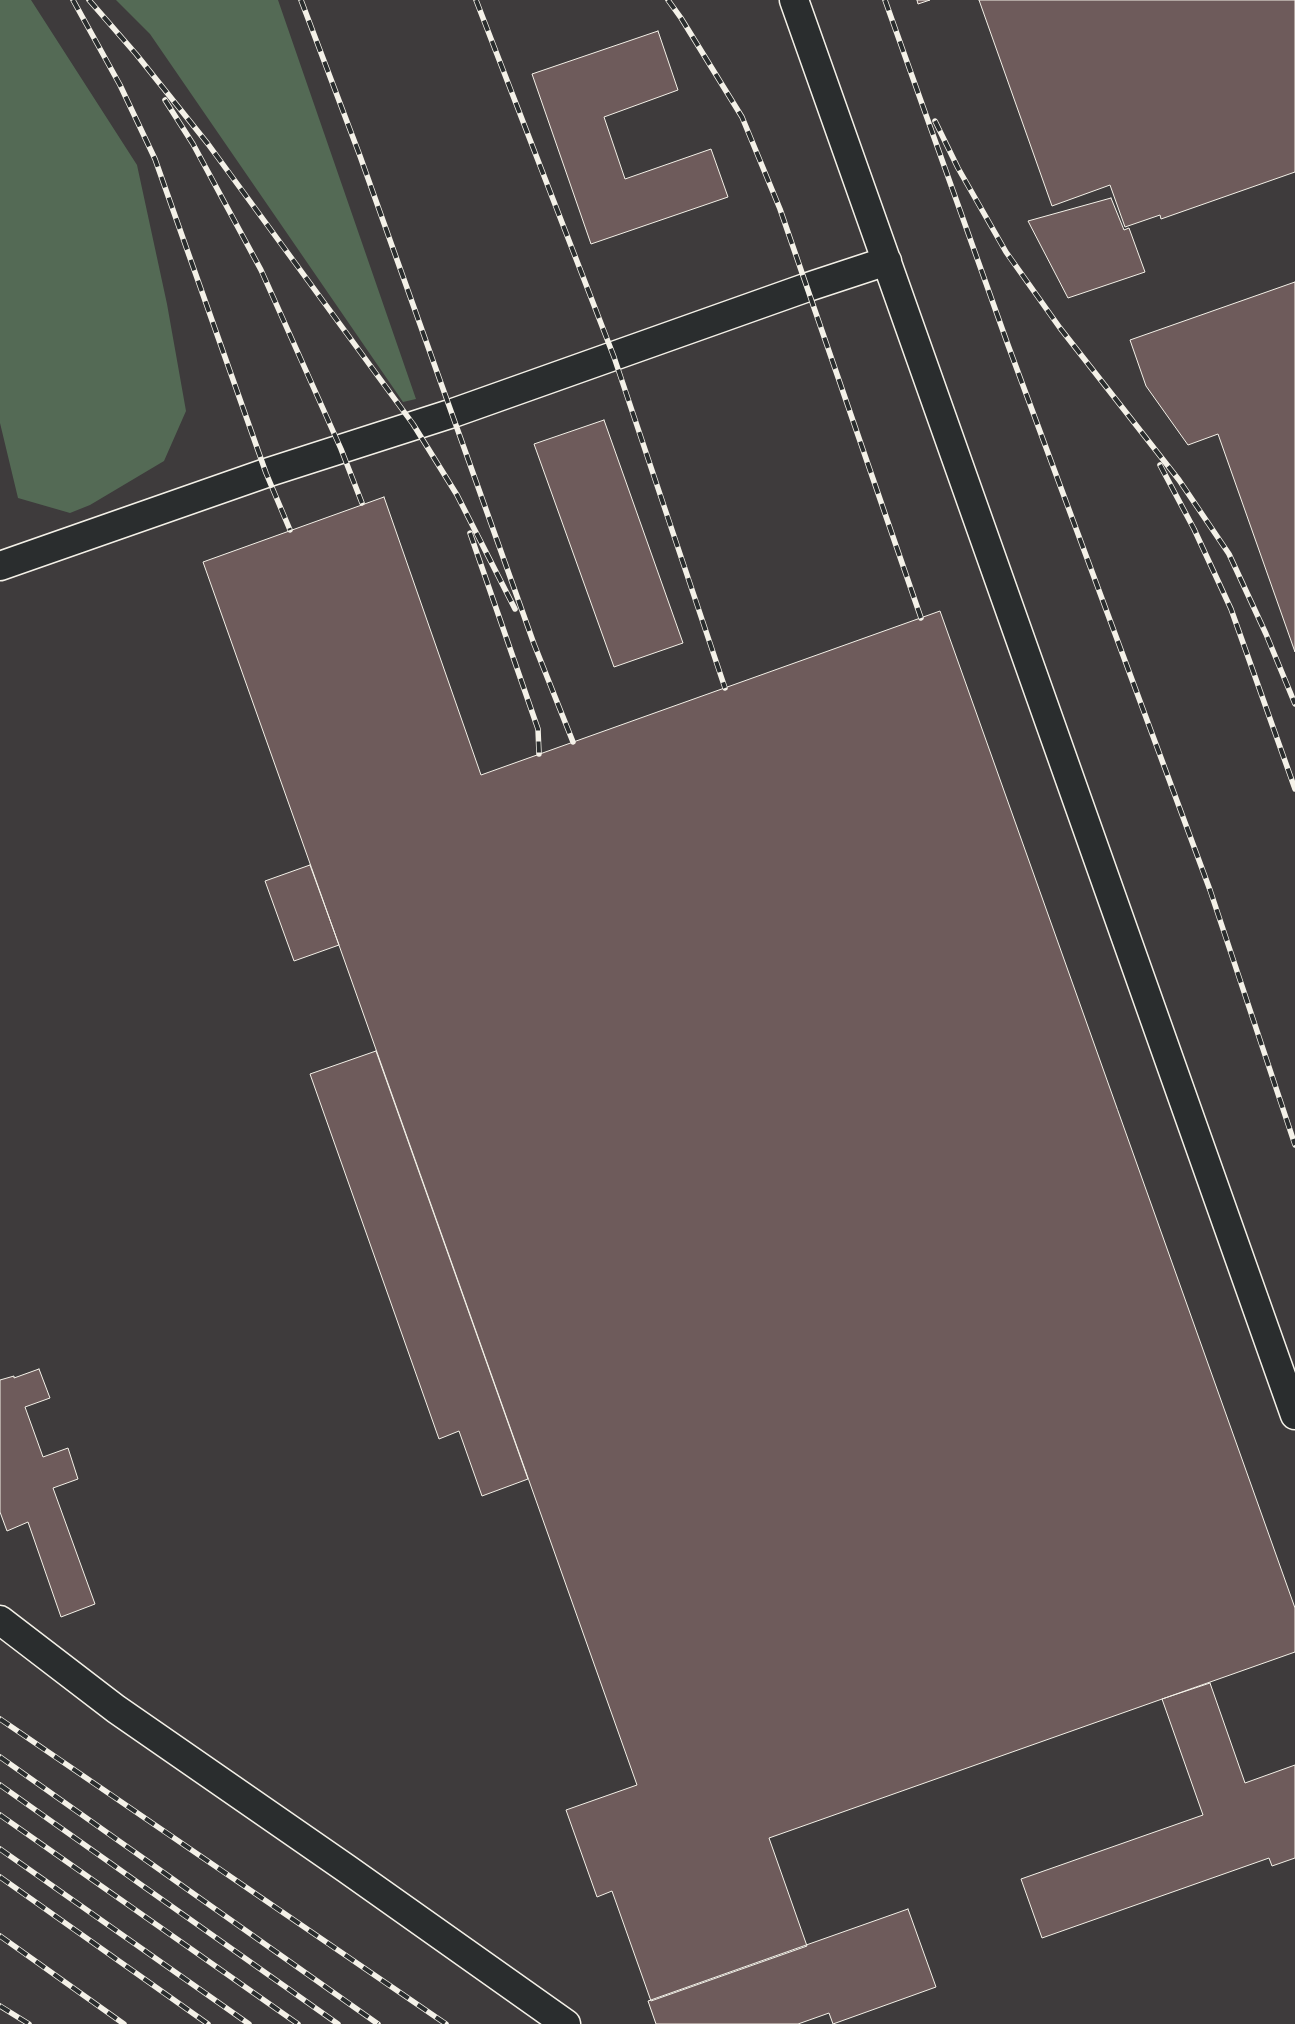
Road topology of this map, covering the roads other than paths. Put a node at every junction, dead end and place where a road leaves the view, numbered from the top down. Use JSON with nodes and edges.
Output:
{"nodes":[{"id":1,"x":794,"y":0,"type":"edge"},
{"id":2,"x":887,"y":262,"type":"junction"},
{"id":3,"x":0,"y":566,"type":"edge"},
{"id":4,"x":1295,"y":1415,"type":"edge"},
{"id":5,"x":0,"y":1620,"type":"edge"},
{"id":6,"x":566,"y":2024,"type":"edge"}],
"edges":[{"from":1,"to":2,"type":"lane"},
{"from":2,"to":3,"type":"lane"},
{"from":2,"to":4,"type":"lane"},
{"from":5,"to":6,"type":"lane"}]}
